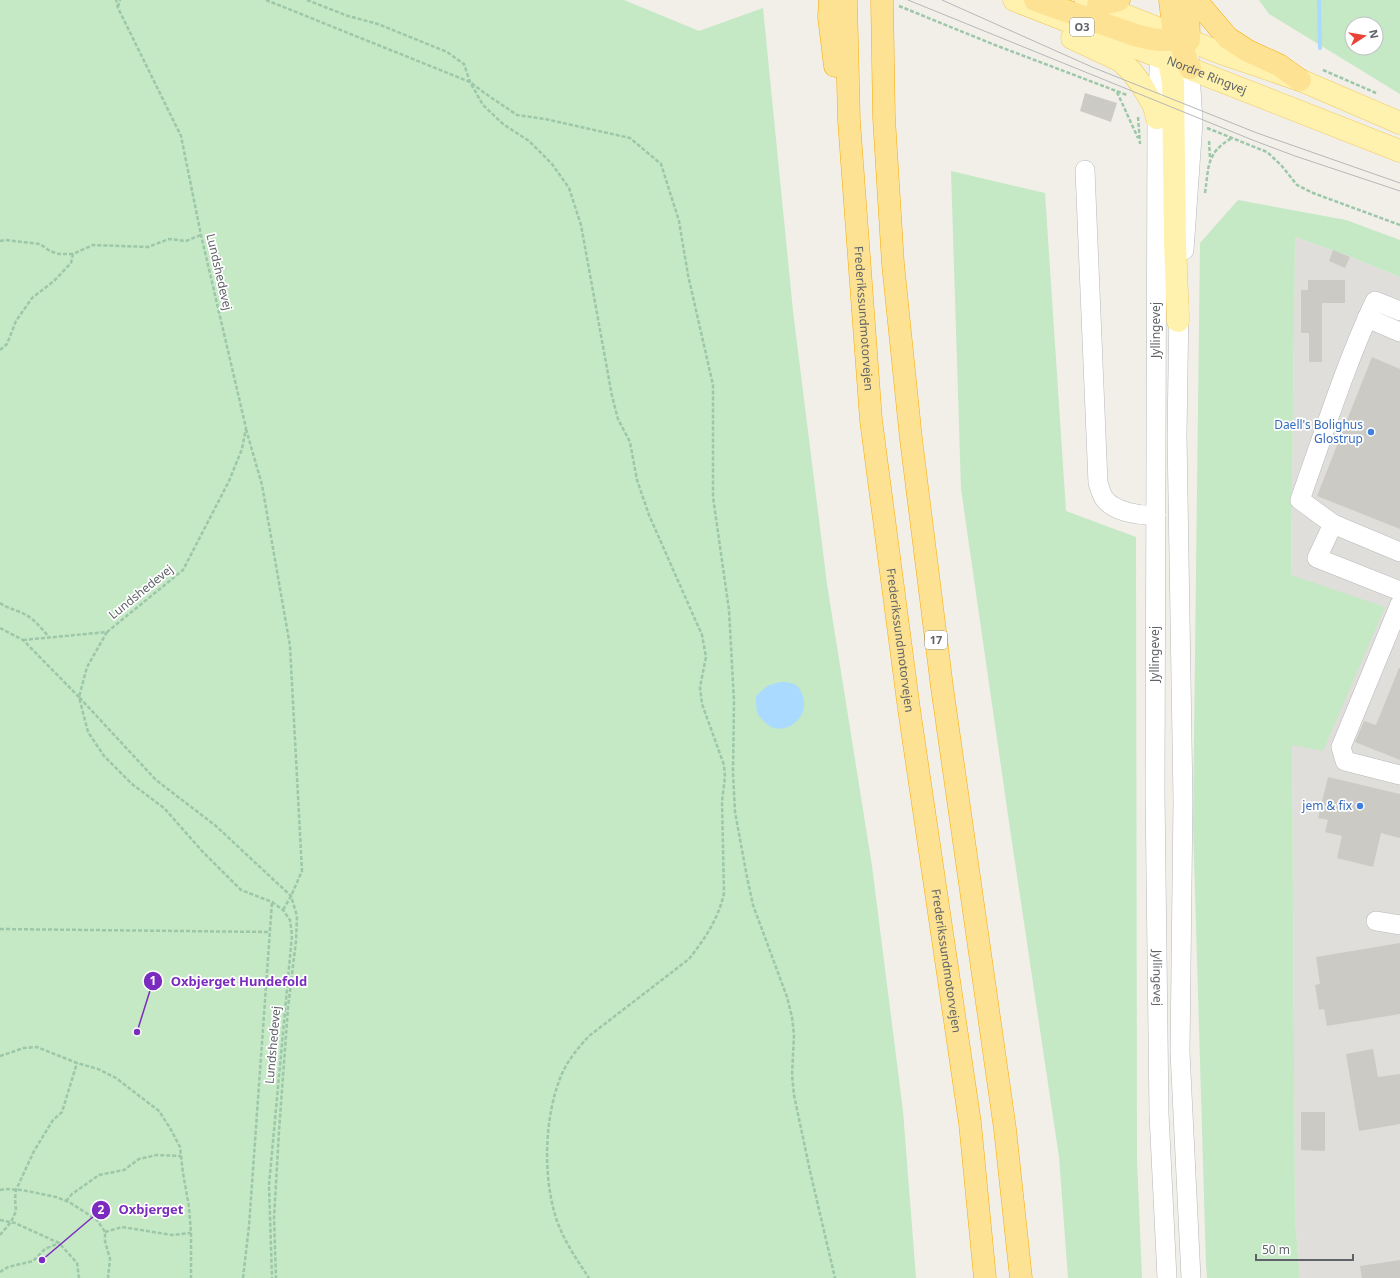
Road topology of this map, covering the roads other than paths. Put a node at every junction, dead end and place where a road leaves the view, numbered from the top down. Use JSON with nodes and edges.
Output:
{"nodes":[{"id":1,"x":830,"y":0,"type":"edge"},
{"id":2,"x":846,"y":0,"type":"edge"},
{"id":3,"x":1008,"y":0,"type":"edge"},
{"id":4,"x":1014,"y":0,"type":"edge"},
{"id":5,"x":1035,"y":0,"type":"edge"},
{"id":6,"x":1119,"y":0,"type":"edge"},
{"id":7,"x":1158,"y":0,"type":"edge"},
{"id":8,"x":1170,"y":0,"type":"edge"},
{"id":9,"x":1188,"y":0,"type":"edge"},
{"id":10,"x":1198,"y":0,"type":"edge"},
{"id":11,"x":1092,"y":2,"type":"edge"},
{"id":12,"x":889,"y":3,"type":"edge"},
{"id":13,"x":1170,"y":43,"type":"junction"},
{"id":14,"x":1190,"y":68,"type":"junction"},
{"id":15,"x":1300,"y":80,"type":"junction"},
{"id":16,"x":1157,"y":118,"type":"junction"},
{"id":17,"x":850,"y":121,"type":"junction"},
{"id":18,"x":1400,"y":123,"type":"edge"},
{"id":19,"x":1400,"y":151,"type":"edge"},
{"id":20,"x":1085,"y":170,"type":"dead end"},
{"id":21,"x":1400,"y":311,"type":"edge"},
{"id":22,"x":1367,"y":318,"type":"junction"},
{"id":23,"x":1178,"y":321,"type":"junction"},
{"id":24,"x":1400,"y":332,"type":"edge"},
{"id":25,"x":1156,"y":515,"type":"junction"},
{"id":26,"x":1333,"y":524,"type":"junction"},
{"id":27,"x":1400,"y":552,"type":"edge"},
{"id":28,"x":1400,"y":591,"type":"edge"},
{"id":29,"x":1400,"y":604,"type":"edge"},
{"id":30,"x":1400,"y":774,"type":"edge"},
{"id":31,"x":1376,"y":921,"type":"dead end"},
{"id":32,"x":1400,"y":925,"type":"edge"},
{"id":33,"x":985,"y":1278,"type":"edge"},
{"id":34,"x":1021,"y":1278,"type":"edge"},
{"id":35,"x":1167,"y":1278,"type":"edge"},
{"id":36,"x":1192,"y":1278,"type":"edge"}],
"edges":[{"from":1,"to":17,"type":"highway"},
{"from":2,"to":17,"type":"highway","name":"Frederikssundmotorvejen"},
{"from":3,"to":16,"type":"main road"},
{"from":4,"to":13,"type":"main road","name":"Nordre Ringvej","number":"O3"},
{"from":5,"to":13,"type":"highway"},
{"from":6,"to":11,"type":"highway"},
{"from":7,"to":13,"type":"highway"},
{"from":8,"to":13,"type":"highway"},
{"from":9,"to":13,"type":"highway"},
{"from":10,"to":15,"type":"highway","number":"O3"},
{"from":11,"to":13,"type":"main road","name":"Nordre Ringvej","number":"O3"},
{"from":12,"to":34,"type":"highway","number":"17"},
{"from":13,"to":14,"type":"highway"},
{"from":13,"to":15,"type":"main road","name":"Nordre Ringvej","number":"O3"},
{"from":13,"to":16,"type":"street","name":"Jyllingevej"},
{"from":13,"to":23,"type":"main road"},
{"from":14,"to":19,"type":"main road","name":"Nordre Ringvej"},
{"from":14,"to":23,"type":"street","name":"Jyllingevej"},
{"from":15,"to":18,"type":"main road","name":"Nordre Ringvej","number":"O3"},
{"from":16,"to":25,"type":"street","name":"Jyllingevej"},
{"from":17,"to":33,"type":"highway","name":"Frederikssundmotorvejen"},
{"from":20,"to":25,"type":"street"},
{"from":21,"to":22,"type":"street"},
{"from":22,"to":24,"type":"street"},
{"from":22,"to":26,"type":"street"},
{"from":23,"to":36,"type":"street","name":"Jyllingevej"},
{"from":25,"to":35,"type":"street","name":"Jyllingevej"},
{"from":26,"to":27,"type":"street"},
{"from":26,"to":28,"type":"street"},
{"from":29,"to":30,"type":"street"},
{"from":31,"to":32,"type":"street"}]}
